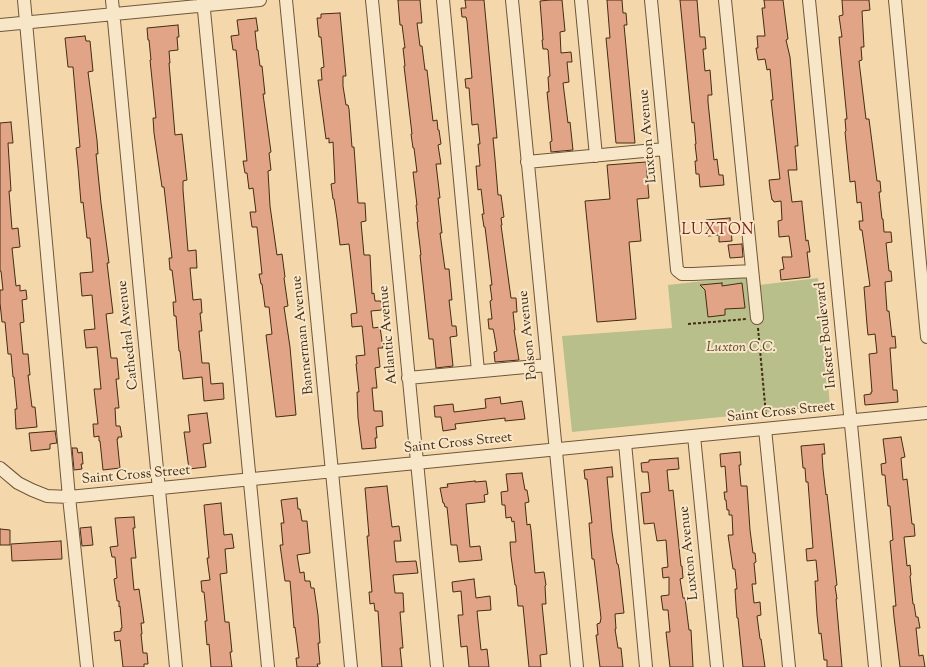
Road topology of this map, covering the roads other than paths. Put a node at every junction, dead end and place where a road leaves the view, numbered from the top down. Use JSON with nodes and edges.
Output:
{"nodes":[{"id":1,"x":24,"y":0,"type":"edge"},
{"id":2,"x":112,"y":0,"type":"edge"},
{"id":3,"x":260,"y":0,"type":"edge"},
{"id":4,"x":286,"y":0,"type":"edge"},
{"id":5,"x":372,"y":0,"type":"edge"},
{"id":6,"x":443,"y":0,"type":"edge"},
{"id":7,"x":512,"y":0,"type":"edge"},
{"id":8,"x":581,"y":0,"type":"edge"},
{"id":9,"x":651,"y":0,"type":"edge"},
{"id":10,"x":725,"y":0,"type":"edge"},
{"id":11,"x":809,"y":0,"type":"edge"},
{"id":12,"x":894,"y":0,"type":"edge"},
{"id":13,"x":203,"y":3,"type":"edge"},
{"id":14,"x":113,"y":14,"type":"junction"},
{"id":15,"x":26,"y":22,"type":"junction"},
{"id":16,"x":0,"y":25,"type":"edge"},
{"id":17,"x":665,"y":149,"type":"junction"},
{"id":18,"x":596,"y":156,"type":"junction"},
{"id":19,"x":527,"y":162,"type":"junction"},
{"id":20,"x":752,"y":271,"type":"junction"},
{"id":21,"x":757,"y":318,"type":"road end"},
{"id":22,"x":927,"y":336,"type":"edge"},
{"id":23,"x":547,"y":365,"type":"junction"},
{"id":24,"x":478,"y":372,"type":"junction"},
{"id":25,"x":408,"y":378,"type":"junction"},
{"id":26,"x":927,"y":413,"type":"edge"},
{"id":27,"x":851,"y":421,"type":"junction"},
{"id":28,"x":765,"y":429,"type":"junction"},
{"id":29,"x":694,"y":436,"type":"junction"},
{"id":30,"x":625,"y":443,"type":"junction"},
{"id":31,"x":556,"y":450,"type":"junction"},
{"id":32,"x":417,"y":464,"type":"junction"},
{"id":33,"x":0,"y":468,"type":"edge"},
{"id":34,"x":332,"y":472,"type":"junction"},
{"id":35,"x":250,"y":480,"type":"junction"},
{"id":36,"x":159,"y":489,"type":"junction"},
{"id":37,"x":69,"y":497,"type":"junction"},
{"id":38,"x":87,"y":667,"type":"edge"},
{"id":39,"x":176,"y":667,"type":"edge"},
{"id":40,"x":268,"y":667,"type":"edge"},
{"id":41,"x":351,"y":667,"type":"edge"},
{"id":42,"x":437,"y":667,"type":"edge"},
{"id":43,"x":577,"y":667,"type":"edge"},
{"id":44,"x":646,"y":667,"type":"edge"},
{"id":45,"x":717,"y":667,"type":"edge"},
{"id":46,"x":789,"y":667,"type":"edge"},
{"id":47,"x":875,"y":667,"type":"edge"}],
"edges":[{"from":1,"to":15,"type":"street"},
{"from":2,"to":14,"type":"street","name":"Cathedral Avenue"},
{"from":3,"to":13,"type":"street"},
{"from":4,"to":34,"type":"street","name":"Bannerman Avenue"},
{"from":5,"to":25,"type":"street","name":"Atlantic Avenue"},
{"from":6,"to":24,"type":"street"},
{"from":7,"to":19,"type":"street","name":"Polson Avenue"},
{"from":8,"to":18,"type":"street"},
{"from":9,"to":17,"type":"street","name":"Luxton Avenue"},
{"from":10,"to":20,"type":"street"},
{"from":11,"to":27,"type":"street","name":"Inkster Boulevard"},
{"from":12,"to":22,"type":"street"},
{"from":13,"to":14,"type":"street"},
{"from":13,"to":35,"type":"street"},
{"from":14,"to":15,"type":"street"},
{"from":14,"to":36,"type":"street","name":"Cathedral Avenue"},
{"from":15,"to":16,"type":"street"},
{"from":15,"to":37,"type":"street"},
{"from":17,"to":18,"type":"street"},
{"from":17,"to":20,"type":"street","name":"Luxton Avenue"},
{"from":18,"to":19,"type":"street"},
{"from":19,"to":23,"type":"street","name":"Polson Avenue"},
{"from":20,"to":21,"type":"street"},
{"from":23,"to":24,"type":"street"},
{"from":23,"to":31,"type":"street","name":"Polson Avenue"},
{"from":24,"to":25,"type":"street"},
{"from":25,"to":32,"type":"street","name":"Atlantic Avenue"},
{"from":26,"to":27,"type":"street","name":"Saint Cross Street"},
{"from":27,"to":28,"type":"street","name":"Saint Cross Street"},
{"from":27,"to":47,"type":"street","name":"Inkster Boulevard"},
{"from":28,"to":29,"type":"street","name":"Saint Cross Street"},
{"from":28,"to":46,"type":"street"},
{"from":29,"to":30,"type":"street","name":"Saint Cross Street"},
{"from":29,"to":45,"type":"street","name":"Luxton Avenue"},
{"from":30,"to":31,"type":"street","name":"Saint Cross Street"},
{"from":30,"to":44,"type":"street"},
{"from":31,"to":32,"type":"street","name":"Saint Cross Street"},
{"from":31,"to":43,"type":"street","name":"Polson Avenue"},
{"from":32,"to":34,"type":"street","name":"Saint Cross Street"},
{"from":32,"to":42,"type":"street","name":"Atlantic Avenue"},
{"from":33,"to":37,"type":"street","name":"Saint Cross Street"},
{"from":34,"to":35,"type":"street","name":"Saint Cross Street"},
{"from":34,"to":41,"type":"street","name":"Bannerman Avenue"},
{"from":35,"to":36,"type":"street","name":"Saint Cross Street"},
{"from":35,"to":40,"type":"street"},
{"from":36,"to":37,"type":"street","name":"Saint Cross Street"},
{"from":36,"to":39,"type":"street","name":"Cathedral Avenue"},
{"from":37,"to":38,"type":"street"}]}
